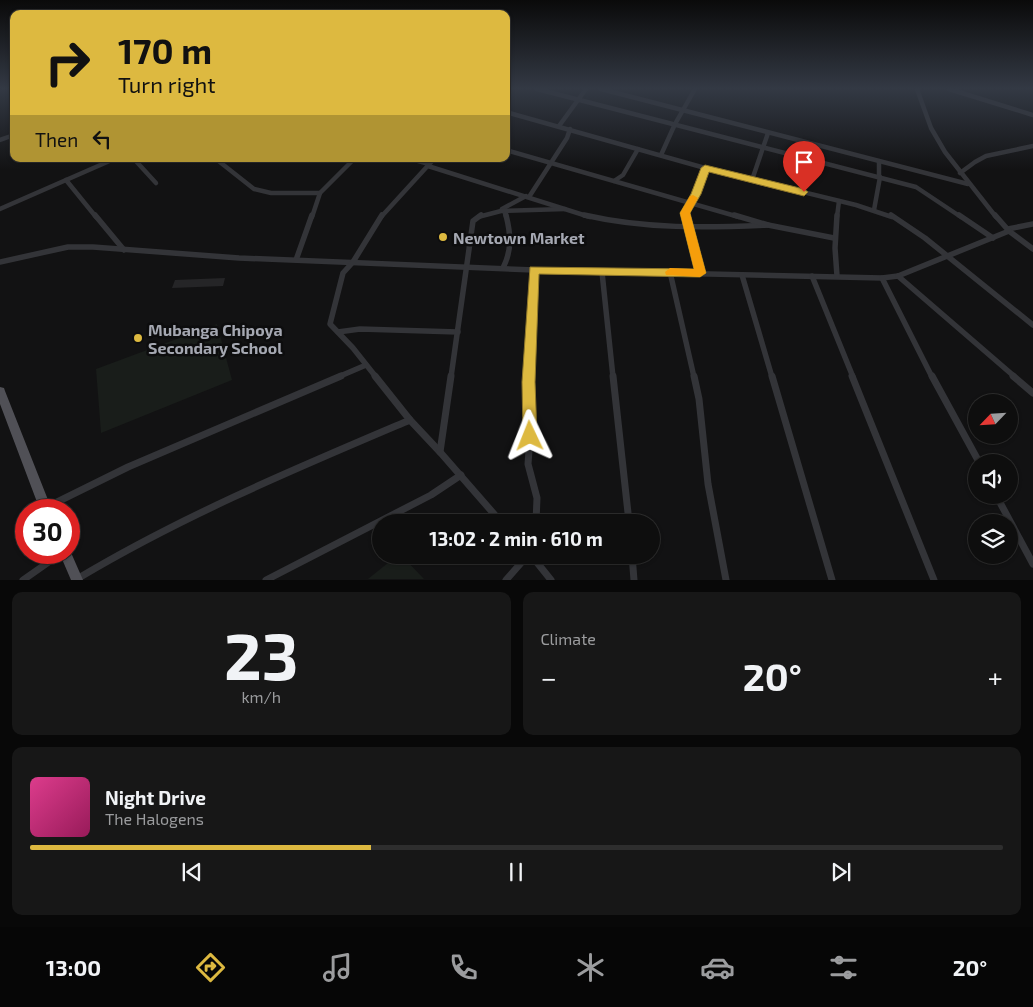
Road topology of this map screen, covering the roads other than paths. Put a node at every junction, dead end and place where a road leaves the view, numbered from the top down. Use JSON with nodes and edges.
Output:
{"nodes":[{"id":1,"x":521,"y":116,"type":"edge"},
{"id":2,"x":567,"y":116,"type":"edge"},
{"id":3,"x":643,"y":116,"type":"edge"},
{"id":4,"x":680,"y":116,"type":"edge"},
{"id":5,"x":706,"y":116,"type":"edge"},
{"id":6,"x":926,"y":116,"type":"edge"},
{"id":7,"x":675,"y":124,"type":"junction"},
{"id":8,"x":559,"y":126,"type":"junction"},
{"id":9,"x":570,"y":129,"type":"junction"},
{"id":10,"x":768,"y":132,"type":"junction"},
{"id":11,"x":1033,"y":146,"type":"edge"},
{"id":12,"x":762,"y":147,"type":"junction"},
{"id":13,"x":638,"y":149,"type":"junction"},
{"id":14,"x":510,"y":151,"type":"edge"},
{"id":15,"x":661,"y":155,"type":"junction"},
{"id":16,"x":107,"y":162,"type":"edge"},
{"id":17,"x":137,"y":162,"type":"edge"},
{"id":18,"x":220,"y":162,"type":"edge"},
{"id":19,"x":351,"y":162,"type":"edge"},
{"id":20,"x":420,"y":162,"type":"edge"},
{"id":21,"x":432,"y":162,"type":"edge"},
{"id":22,"x":879,"y":162,"type":"junction"},
{"id":23,"x":551,"y":163,"type":"junction"},
{"id":24,"x":429,"y":165,"type":"junction"},
{"id":25,"x":705,"y":168,"type":"junction"},
{"id":26,"x":960,"y":173,"type":"junction"},
{"id":27,"x":879,"y":177,"type":"junction"},
{"id":28,"x":66,"y":180,"type":"junction"},
{"id":29,"x":752,"y":180,"type":"junction"},
{"id":30,"x":614,"y":181,"type":"junction"},
{"id":31,"x":156,"y":183,"type":"dead end"},
{"id":32,"x":968,"y":184,"type":"junction"},
{"id":33,"x":320,"y":193,"type":"junction"},
{"id":34,"x":528,"y":197,"type":"junction"},
{"id":35,"x":839,"y":201,"type":"junction"},
{"id":36,"x":691,"y":202,"type":"junction"},
{"id":37,"x":0,"y":209,"type":"edge"},
{"id":38,"x":565,"y":209,"type":"junction"},
{"id":39,"x":504,"y":210,"type":"junction"},
{"id":40,"x":874,"y":210,"type":"junction"},
{"id":41,"x":497,"y":212,"type":"junction"},
{"id":42,"x":1033,"y":224,"type":"edge"},
{"id":43,"x":687,"y":225,"type":"junction"},
{"id":44,"x":768,"y":225,"type":"junction"},
{"id":45,"x":1009,"y":230,"type":"junction"},
{"id":46,"x":834,"y":238,"type":"junction"},
{"id":47,"x":993,"y":238,"type":"junction"},
{"id":48,"x":1021,"y":240,"type":"junction"},
{"id":49,"x":1033,"y":243,"type":"edge"},
{"id":50,"x":1033,"y":249,"type":"edge"},
{"id":51,"x":124,"y":250,"type":"junction"},
{"id":52,"x":948,"y":257,"type":"junction"},
{"id":53,"x":296,"y":260,"type":"junction"},
{"id":54,"x":0,"y":262,"type":"edge"},
{"id":55,"x":354,"y":262,"type":"junction"},
{"id":56,"x":466,"y":267,"type":"junction"},
{"id":57,"x":503,"y":268,"type":"junction"},
{"id":58,"x":534,"y":270,"type":"junction"},
{"id":59,"x":602,"y":272,"type":"junction"},
{"id":60,"x":670,"y":272,"type":"junction"},
{"id":61,"x":700,"y":273,"type":"junction"},
{"id":62,"x":742,"y":275,"type":"junction"},
{"id":63,"x":812,"y":276,"type":"junction"},
{"id":64,"x":837,"y":276,"type":"junction"},
{"id":65,"x":898,"y":276,"type":"junction"},
{"id":66,"x":882,"y":278,"type":"junction"},
{"id":67,"x":1033,"y":325,"type":"edge"},
{"id":68,"x":338,"y":332,"type":"junction"},
{"id":69,"x":458,"y":332,"type":"junction"},
{"id":70,"x":366,"y":365,"type":"junction"},
{"id":71,"x":0,"y":391,"type":"edge"},
{"id":72,"x":1033,"y":392,"type":"edge"},
{"id":73,"x":410,"y":420,"type":"junction"},
{"id":74,"x":440,"y":452,"type":"junction"},
{"id":75,"x":975,"y":454,"type":"edge"},
{"id":76,"x":461,"y":475,"type":"junction"},
{"id":77,"x":41,"y":499,"type":"edge"},
{"id":78,"x":65,"y":499,"type":"edge"},
{"id":79,"x":1001,"y":504,"type":"edge"},
{"id":80,"x":494,"y":514,"type":"edge"},
{"id":81,"x":536,"y":514,"type":"edge"},
{"id":82,"x":629,"y":514,"type":"edge"},
{"id":83,"x":46,"y":564,"type":"edge"},
{"id":84,"x":70,"y":564,"type":"edge"},
{"id":85,"x":521,"y":564,"type":"edge"},
{"id":86,"x":538,"y":564,"type":"edge"},
{"id":87,"x":633,"y":564,"type":"edge"},
{"id":88,"x":1033,"y":564,"type":"edge"},
{"id":89,"x":77,"y":579,"type":"edge"},
{"id":90,"x":23,"y":580,"type":"edge"},
{"id":91,"x":266,"y":580,"type":"edge"},
{"id":92,"x":506,"y":580,"type":"edge"},
{"id":93,"x":551,"y":580,"type":"edge"},
{"id":94,"x":634,"y":580,"type":"edge"},
{"id":95,"x":726,"y":580,"type":"edge"},
{"id":96,"x":832,"y":580,"type":"edge"},
{"id":97,"x":934,"y":580,"type":"edge"}],
"edges":[{"from":1,"to":8,"type":"street"},
{"from":2,"to":8,"type":"street"},
{"from":3,"to":7,"type":"street"},
{"from":4,"to":7,"type":"street"},
{"from":5,"to":10,"type":"street"},
{"from":6,"to":26,"type":"street"},
{"from":7,"to":12,"type":"street"},
{"from":7,"to":15,"type":"street"},
{"from":8,"to":9,"type":"street"},
{"from":9,"to":13,"type":"street"},
{"from":9,"to":23,"type":"street"},
{"from":10,"to":12,"type":"street"},
{"from":10,"to":22,"type":"street"},
{"from":11,"to":26,"type":"street"},
{"from":12,"to":27,"type":"street"},
{"from":12,"to":29,"type":"street"},
{"from":13,"to":15,"type":"street"},
{"from":13,"to":30,"type":"street"},
{"from":14,"to":23,"type":"street"},
{"from":15,"to":25,"type":"street"},
{"from":16,"to":28,"type":"street"},
{"from":17,"to":31,"type":"street"},
{"from":18,"to":33,"type":"street"},
{"from":19,"to":33,"type":"street"},
{"from":20,"to":24,"type":"street"},
{"from":21,"to":24,"type":"street"},
{"from":22,"to":27,"type":"street"},
{"from":22,"to":32,"type":"street"},
{"from":23,"to":30,"type":"street"},
{"from":23,"to":34,"type":"street"},
{"from":24,"to":34,"type":"street"},
{"from":24,"to":55,"type":"street"},
{"from":25,"to":29,"type":"street"},
{"from":25,"to":36,"type":"street"},
{"from":26,"to":32,"type":"street"},
{"from":27,"to":40,"type":"street"},
{"from":27,"to":47,"type":"street"},
{"from":28,"to":37,"type":"street"},
{"from":28,"to":51,"type":"street"},
{"from":29,"to":35,"type":"street"},
{"from":30,"to":36,"type":"street"},
{"from":32,"to":45,"type":"street"},
{"from":33,"to":53,"type":"street"},
{"from":34,"to":38,"type":"street"},
{"from":34,"to":41,"type":"street"},
{"from":35,"to":40,"type":"street"},
{"from":35,"to":46,"type":"street"},
{"from":36,"to":43,"type":"street"},
{"from":36,"to":44,"type":"street"},
{"from":38,"to":39,"type":"street"},
{"from":38,"to":43,"type":"street"},
{"from":39,"to":41,"type":"street"},
{"from":39,"to":57,"type":"street"},
{"from":40,"to":52,"type":"street"},
{"from":41,"to":56,"type":"street"},
{"from":42,"to":45,"type":"street"},
{"from":43,"to":44,"type":"street"},
{"from":43,"to":61,"type":"street"},
{"from":44,"to":46,"type":"street"},
{"from":45,"to":47,"type":"street"},
{"from":45,"to":48,"type":"street"},
{"from":46,"to":64,"type":"street"},
{"from":47,"to":52,"type":"street"},
{"from":48,"to":49,"type":"street"},
{"from":48,"to":50,"type":"street"},
{"from":51,"to":53,"type":"street"},
{"from":51,"to":54,"type":"street"},
{"from":52,"to":65,"type":"street"},
{"from":52,"to":67,"type":"street"},
{"from":53,"to":55,"type":"street"},
{"from":55,"to":56,"type":"street"},
{"from":55,"to":68,"type":"street"},
{"from":56,"to":57,"type":"street"},
{"from":56,"to":69,"type":"street"},
{"from":57,"to":58,"type":"street"},
{"from":58,"to":59,"type":"street"},
{"from":58,"to":81,"type":"street"},
{"from":59,"to":60,"type":"street"},
{"from":59,"to":82,"type":"street"},
{"from":60,"to":61,"type":"street"},
{"from":60,"to":95,"type":"street"},
{"from":61,"to":62,"type":"street"},
{"from":62,"to":63,"type":"street"},
{"from":62,"to":96,"type":"street"},
{"from":63,"to":64,"type":"street"},
{"from":63,"to":97,"type":"street"},
{"from":64,"to":66,"type":"street"},
{"from":65,"to":66,"type":"street"},
{"from":65,"to":72,"type":"street"},
{"from":66,"to":75,"type":"street"},
{"from":68,"to":69,"type":"street"},
{"from":68,"to":70,"type":"street"},
{"from":69,"to":74,"type":"street"},
{"from":70,"to":73,"type":"street"},
{"from":70,"to":78,"type":"street"},
{"from":71,"to":77,"type":"main road"},
{"from":73,"to":74,"type":"street"},
{"from":73,"to":89,"type":"street"},
{"from":74,"to":76,"type":"street"},
{"from":76,"to":80,"type":"street"},
{"from":76,"to":91,"type":"street"},
{"from":79,"to":88,"type":"street"},
{"from":83,"to":90,"type":"street"},
{"from":84,"to":89,"type":"main road"},
{"from":85,"to":92,"type":"street"},
{"from":86,"to":93,"type":"street"},
{"from":87,"to":94,"type":"street"}]}
